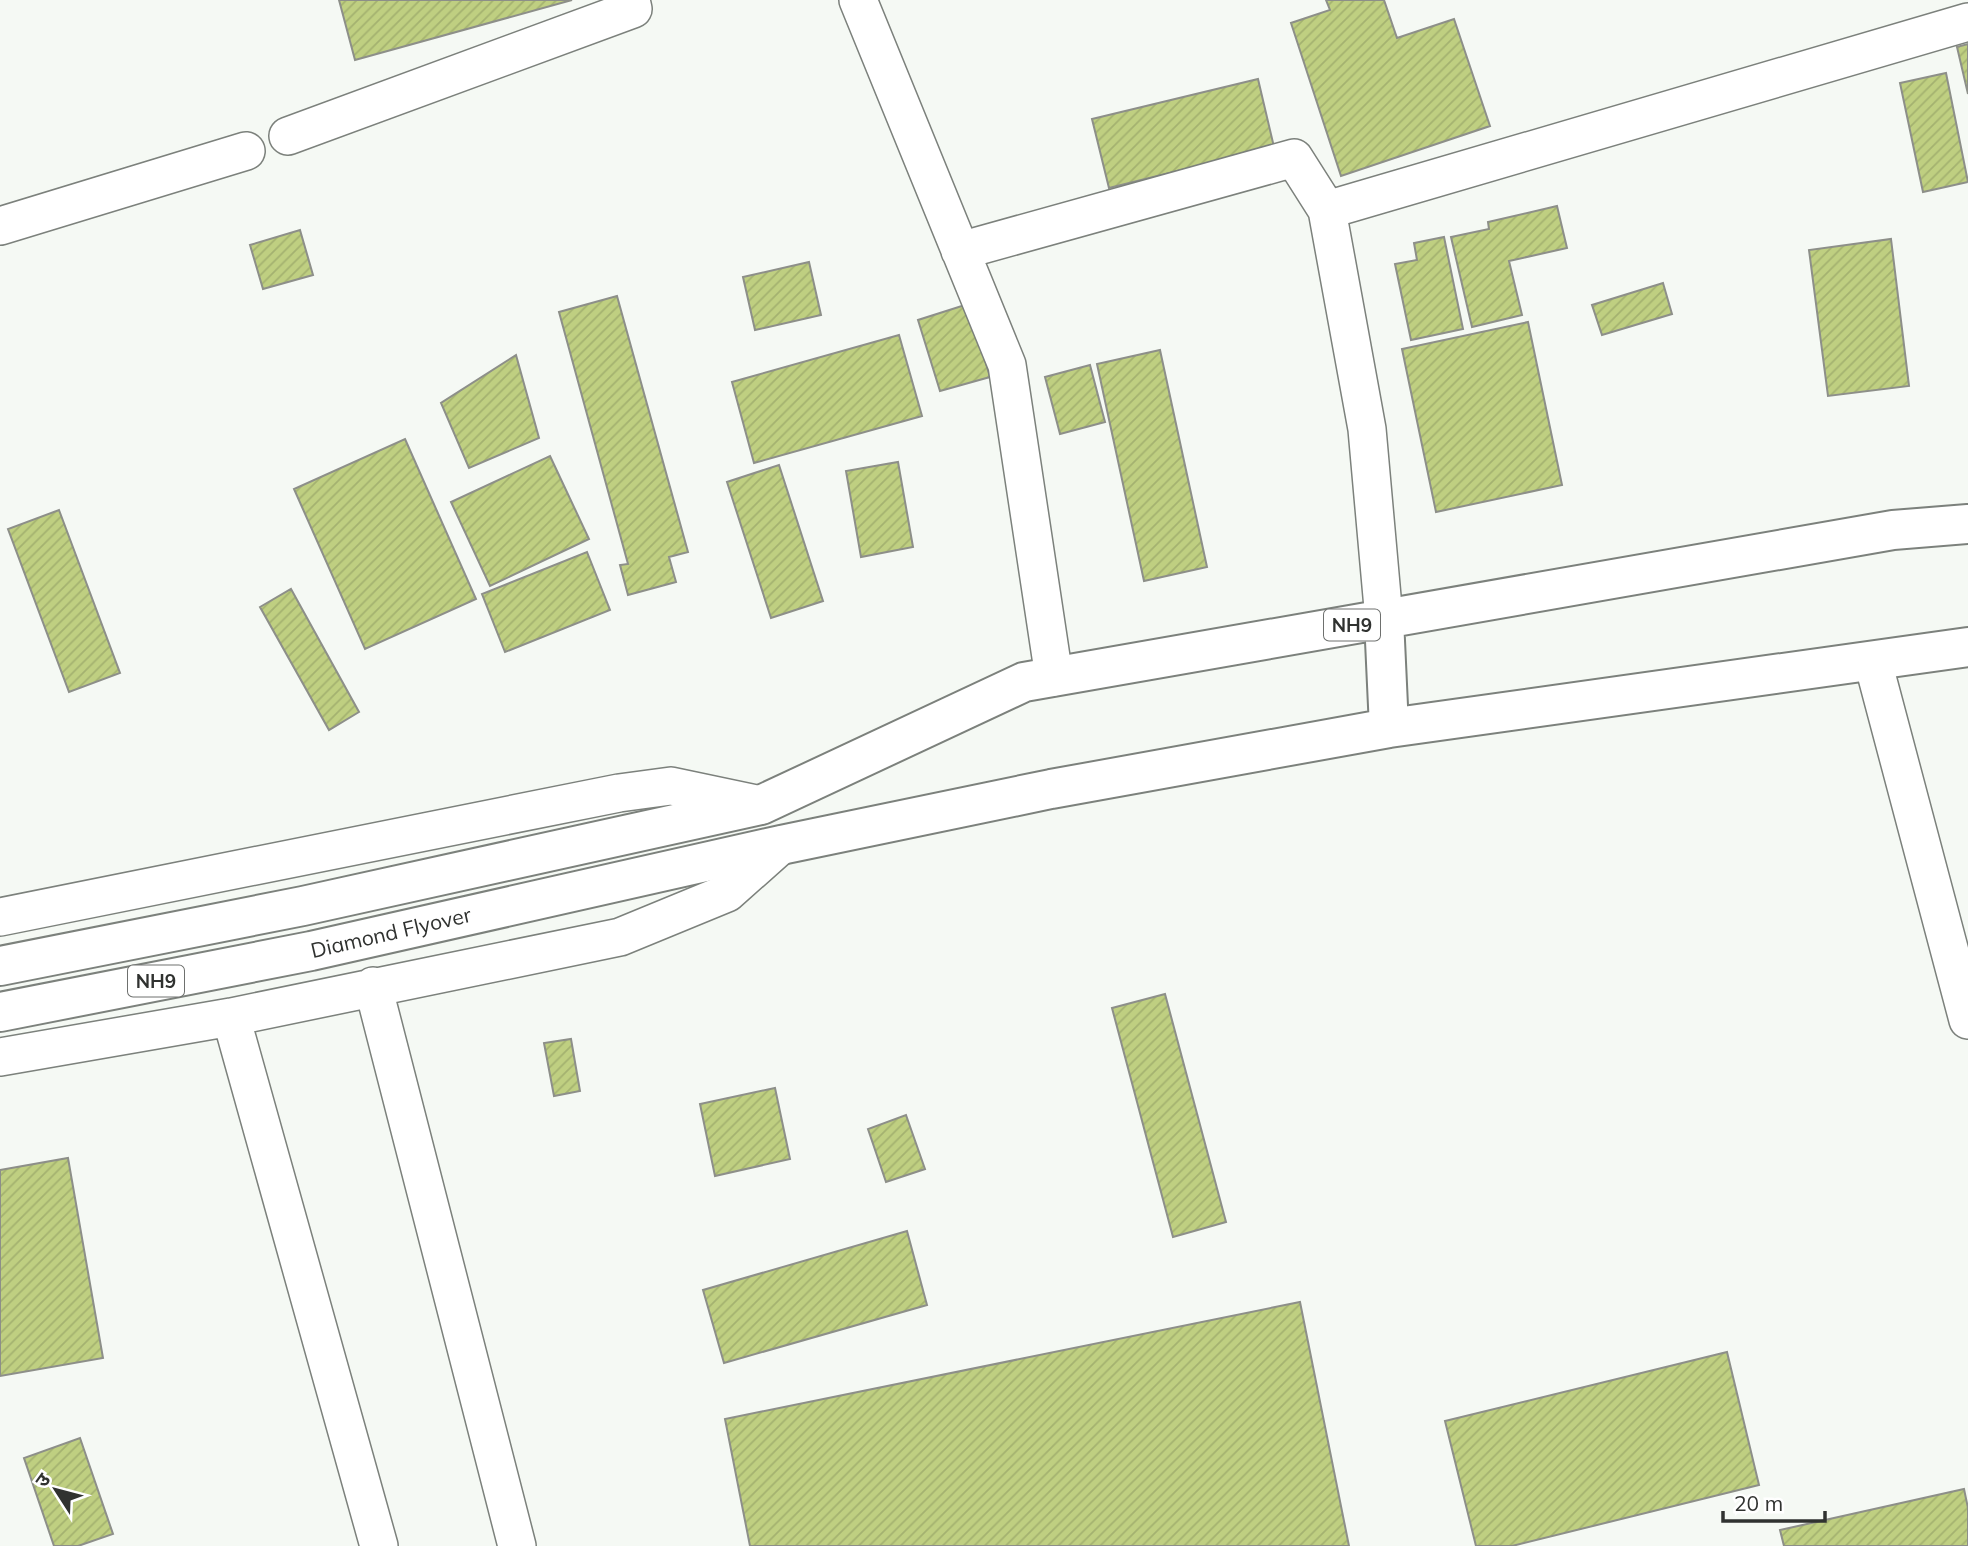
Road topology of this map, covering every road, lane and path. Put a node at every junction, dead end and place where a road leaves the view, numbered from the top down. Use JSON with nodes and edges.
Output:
{"nodes":[{"id":1,"x":631,"y":0,"type":"edge"},
{"id":2,"x":858,"y":0,"type":"edge"},
{"id":3,"x":1968,"y":22,"type":"edge"},
{"id":4,"x":288,"y":136,"type":"dead end"},
{"id":5,"x":246,"y":151,"type":"dead end"},
{"id":6,"x":1326,"y":210,"type":"junction"},
{"id":7,"x":0,"y":226,"type":"edge"},
{"id":8,"x":960,"y":251,"type":"junction"},
{"id":9,"x":1968,"y":524,"type":"edge"},
{"id":10,"x":1384,"y":619,"type":"junction"},
{"id":11,"x":1968,"y":647,"type":"edge"},
{"id":12,"x":1873,"y":662,"type":"junction"},
{"id":13,"x":1054,"y":677,"type":"junction"},
{"id":14,"x":1389,"y":728,"type":"junction"},
{"id":15,"x":761,"y":805,"type":"junction"},
{"id":16,"x":781,"y":845,"type":"junction"},
{"id":17,"x":0,"y":918,"type":"edge"},
{"id":18,"x":0,"y":965,"type":"edge"},
{"id":19,"x":373,"y":986,"type":"junction"},
{"id":20,"x":0,"y":1012,"type":"edge"},
{"id":21,"x":231,"y":1017,"type":"junction"},
{"id":22,"x":1968,"y":1020,"type":"edge"},
{"id":23,"x":0,"y":1057,"type":"edge"},
{"id":24,"x":379,"y":1546,"type":"edge"},
{"id":25,"x":517,"y":1546,"type":"edge"}],
"edges":[{"from":1,"to":4,"type":"street"},
{"from":2,"to":8,"type":"street"},
{"from":3,"to":6,"type":"street"},
{"from":5,"to":7,"type":"street"},
{"from":6,"to":8,"type":"street"},
{"from":6,"to":10,"type":"street"},
{"from":8,"to":13,"type":"street"},
{"from":9,"to":10,"type":"highway","number":"NH9"},
{"from":10,"to":13,"type":"highway","number":"NH9"},
{"from":10,"to":14,"type":"highway"},
{"from":11,"to":12,"type":"highway","number":"NH9"},
{"from":12,"to":14,"type":"highway","number":"NH9"},
{"from":12,"to":22,"type":"street"},
{"from":13,"to":15,"type":"highway","number":"NH9"},
{"from":14,"to":16,"type":"highway","number":"NH9"},
{"from":15,"to":17,"type":"street"},
{"from":15,"to":18,"type":"highway","name":"Diamond Flyover","number":"NH9"},
{"from":16,"to":19,"type":"street"},
{"from":16,"to":20,"type":"highway","name":"Diamond Flyover","number":"NH9"},
{"from":19,"to":21,"type":"street"},
{"from":19,"to":25,"type":"street"},
{"from":21,"to":23,"type":"street"},
{"from":21,"to":24,"type":"street"}]}
